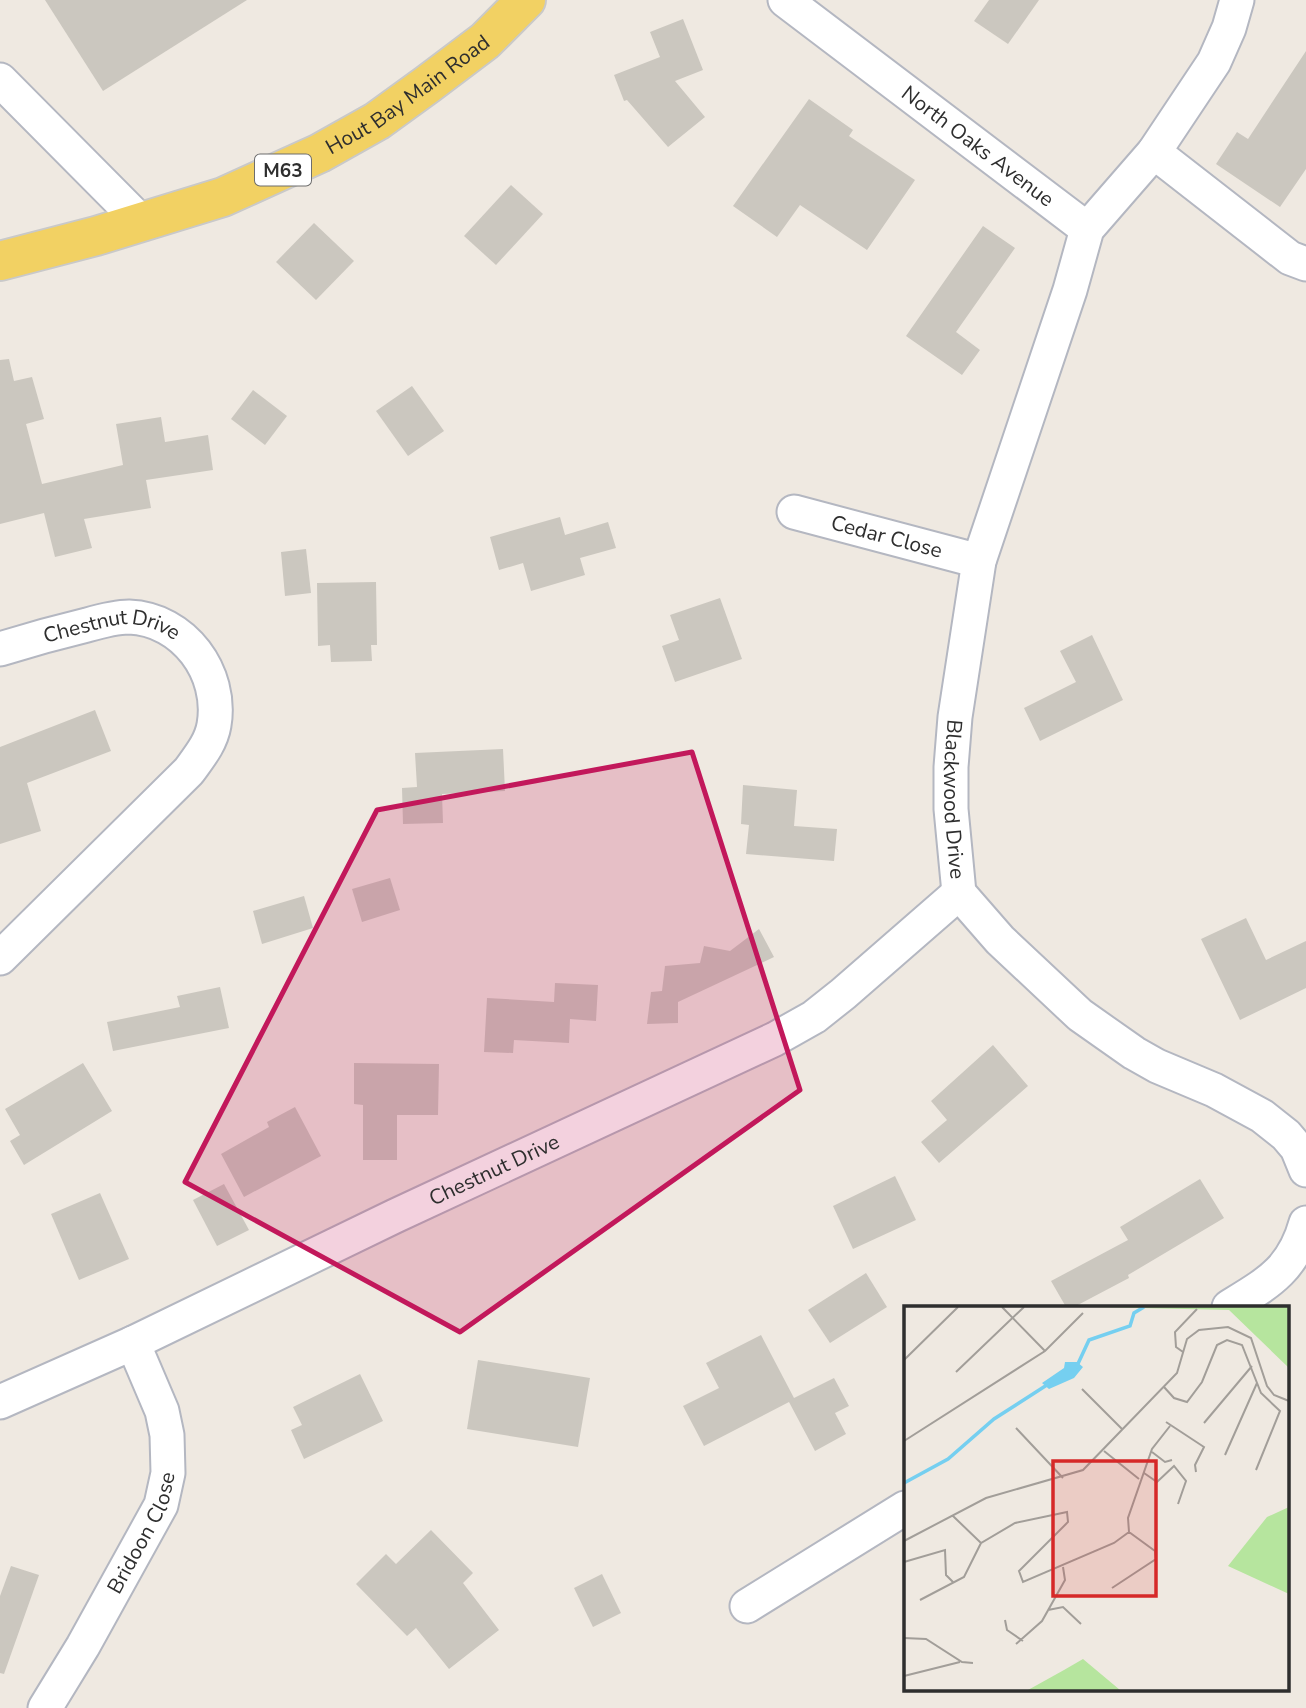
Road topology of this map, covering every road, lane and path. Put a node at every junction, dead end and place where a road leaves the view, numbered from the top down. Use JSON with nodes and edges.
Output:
{"nodes":[{"id":1,"x":526,"y":0,"type":"edge"},
{"id":2,"x":785,"y":0,"type":"edge"},
{"id":3,"x":1237,"y":0,"type":"edge"},
{"id":4,"x":0,"y":80,"type":"edge"},
{"id":5,"x":1154,"y":152,"type":"junction"},
{"id":6,"x":141,"y":222,"type":"junction"},
{"id":7,"x":1087,"y":229,"type":"junction"},
{"id":8,"x":0,"y":261,"type":"edge"},
{"id":9,"x":1306,"y":264,"type":"edge"},
{"id":10,"x":794,"y":512,"type":"dead end"},
{"id":11,"x":979,"y":561,"type":"junction"},
{"id":12,"x":0,"y":649,"type":"edge"},
{"id":13,"x":959,"y":893,"type":"junction"},
{"id":14,"x":0,"y":958,"type":"edge"},
{"id":15,"x":1306,"y":1170,"type":"edge"},
{"id":16,"x":1306,"y":1223,"type":"edge"},
{"id":17,"x":1231,"y":1306,"type":"edge"},
{"id":18,"x":133,"y":1343,"type":"junction"},
{"id":19,"x":0,"y":1402,"type":"edge"},
{"id":20,"x":904,"y":1509,"type":"edge"},
{"id":21,"x":747,"y":1606,"type":"dead end"},
{"id":22,"x":46,"y":1708,"type":"edge"}],
"edges":[{"from":1,"to":6,"type":"main road","name":"Hout Bay Main Road","number":"M63"},
{"from":2,"to":7,"type":"street","name":"North Oaks Avenue"},
{"from":3,"to":5,"type":"street"},
{"from":4,"to":6,"type":"street"},
{"from":5,"to":7,"type":"street"},
{"from":5,"to":9,"type":"street"},
{"from":6,"to":8,"type":"main road","name":"Hout Bay Main Road","number":"M63"},
{"from":7,"to":11,"type":"street","name":"Blackwood Drive"},
{"from":10,"to":11,"type":"street","name":"Cedar Close"},
{"from":11,"to":13,"type":"street","name":"Blackwood Drive"},
{"from":12,"to":14,"type":"street","name":"Chestnut Drive"},
{"from":13,"to":15,"type":"street","name":"Blackwood Drive"},
{"from":13,"to":18,"type":"street","name":"Chestnut Drive"},
{"from":16,"to":17,"type":"street"},
{"from":18,"to":19,"type":"street","name":"Chestnut Drive"},
{"from":18,"to":22,"type":"street","name":"Bridoon Close"},
{"from":20,"to":21,"type":"street"}]}
